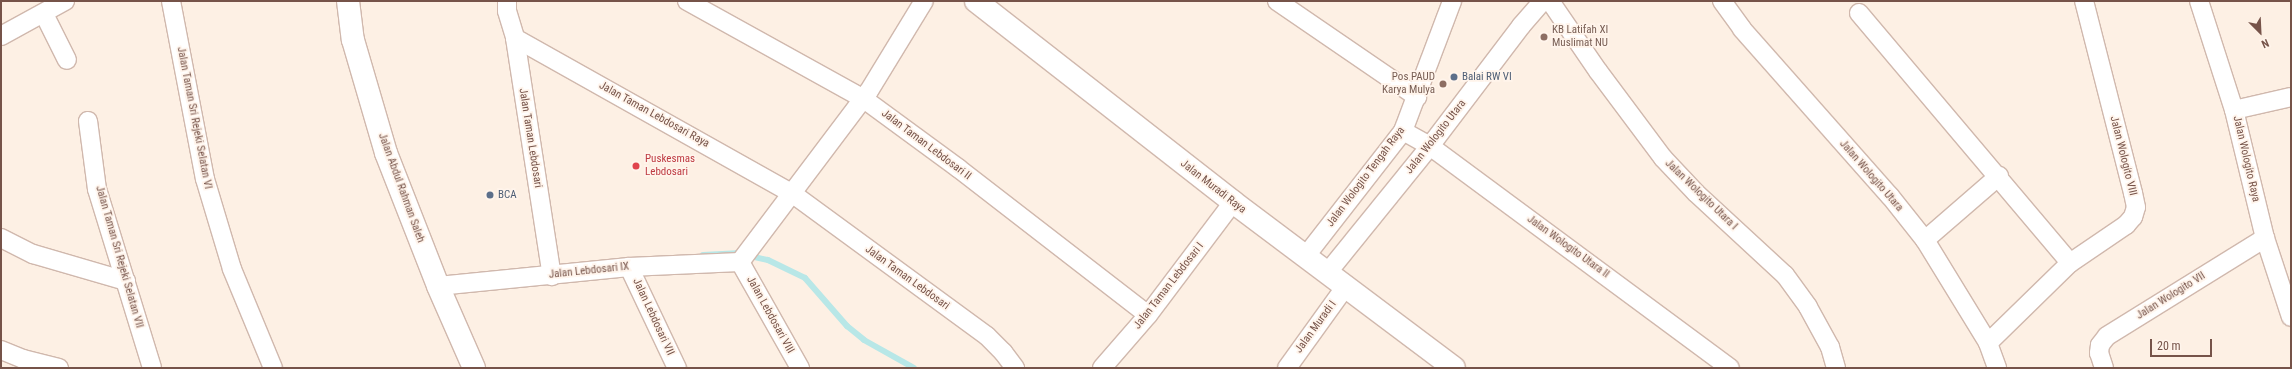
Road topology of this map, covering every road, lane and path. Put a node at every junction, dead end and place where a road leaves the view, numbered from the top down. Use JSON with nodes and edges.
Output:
{"nodes":[{"id":1,"x":171,"y":1,"type":"edge"},
{"id":2,"x":348,"y":1,"type":"edge"},
{"id":3,"x":507,"y":1,"type":"edge"},
{"id":4,"x":687,"y":1,"type":"edge"},
{"id":5,"x":924,"y":1,"type":"edge"},
{"id":6,"x":976,"y":1,"type":"edge"},
{"id":7,"x":1452,"y":1,"type":"edge"},
{"id":8,"x":1543,"y":1,"type":"edge"},
{"id":9,"x":1550,"y":1,"type":"edge"},
{"id":10,"x":1722,"y":1,"type":"edge"},
{"id":11,"x":2084,"y":1,"type":"edge"},
{"id":12,"x":2199,"y":1,"type":"edge"},
{"id":13,"x":1285,"y":3,"type":"edge"},
{"id":14,"x":55,"y":5,"type":"edge"},
{"id":15,"x":1859,"y":13,"type":"dead end"},
{"id":16,"x":1,"y":36,"type":"edge"},
{"id":17,"x":515,"y":38,"type":"junction"},
{"id":18,"x":67,"y":60,"type":"dead end"},
{"id":19,"x":1416,"y":97,"type":"junction"},
{"id":20,"x":2291,"y":97,"type":"edge"},
{"id":21,"x":864,"y":99,"type":"junction"},
{"id":22,"x":2234,"y":110,"type":"junction"},
{"id":23,"x":88,"y":122,"type":"dead end"},
{"id":24,"x":1403,"y":131,"type":"junction"},
{"id":25,"x":1430,"y":146,"type":"junction"},
{"id":26,"x":1999,"y":176,"type":"junction"},
{"id":27,"x":793,"y":194,"type":"junction"},
{"id":28,"x":1233,"y":202,"type":"junction"},
{"id":29,"x":1,"y":238,"type":"edge"},
{"id":30,"x":2265,"y":238,"type":"junction"},
{"id":31,"x":1925,"y":240,"type":"junction"},
{"id":32,"x":1305,"y":257,"type":"junction"},
{"id":33,"x":742,"y":260,"type":"junction"},
{"id":34,"x":2070,"y":263,"type":"junction"},
{"id":35,"x":629,"y":267,"type":"junction"},
{"id":36,"x":1328,"y":272,"type":"junction"},
{"id":37,"x":552,"y":276,"type":"junction"},
{"id":38,"x":126,"y":281,"type":"junction"},
{"id":39,"x":438,"y":286,"type":"junction"},
{"id":40,"x":1346,"y":286,"type":"junction"},
{"id":41,"x":1148,"y":315,"type":"junction"},
{"id":42,"x":2291,"y":317,"type":"edge"},
{"id":43,"x":1988,"y":343,"type":"junction"},
{"id":44,"x":1,"y":350,"type":"edge"},
{"id":45,"x":59,"y":368,"type":"edge"},
{"id":46,"x":152,"y":368,"type":"edge"},
{"id":47,"x":273,"y":368,"type":"edge"},
{"id":48,"x":474,"y":368,"type":"edge"},
{"id":49,"x":677,"y":368,"type":"edge"},
{"id":50,"x":800,"y":368,"type":"edge"},
{"id":51,"x":1014,"y":368,"type":"edge"},
{"id":52,"x":1102,"y":368,"type":"edge"},
{"id":53,"x":1287,"y":368,"type":"edge"},
{"id":54,"x":1454,"y":368,"type":"edge"},
{"id":55,"x":1730,"y":368,"type":"edge"},
{"id":56,"x":1836,"y":368,"type":"edge"},
{"id":57,"x":1997,"y":368,"type":"edge"},
{"id":58,"x":2104,"y":368,"type":"edge"}],
"edges":[{"from":1,"to":47,"type":"street","name":"Jalan Taman Sri Rejeki Selatan VI"},
{"from":2,"to":39,"type":"street","name":"Jalan Abdul Rahman Saleh"},
{"from":3,"to":17,"type":"street","name":"Jalan Taman Lebdosari"},
{"from":4,"to":21,"type":"street","name":"Jalan Taman Lebdosari II"},
{"from":5,"to":21,"type":"street"},
{"from":6,"to":28,"type":"street","name":"Jalan Muradi Raya"},
{"from":7,"to":19,"type":"street","name":"Jalan Wologito Tengah Raya"},
{"from":8,"to":25,"type":"street","name":"Jalan Wologito Utara"},
{"from":9,"to":56,"type":"street","name":"Jalan Wologito Utara I"},
{"from":10,"to":31,"type":"street","name":"Jalan Wologito Utara"},
{"from":11,"to":34,"type":"street","name":"Jalan Wologito VIII"},
{"from":12,"to":22,"type":"street","name":"Jalan Wologito Raya"},
{"from":13,"to":19,"type":"street"},
{"from":14,"to":16,"type":"street"},
{"from":14,"to":18,"type":"street"},
{"from":15,"to":26,"type":"street"},
{"from":17,"to":27,"type":"street","name":"Jalan Taman Lebdosari Raya"},
{"from":17,"to":37,"type":"street","name":"Jalan Taman Lebdosari"},
{"from":19,"to":24,"type":"street","name":"Jalan Wologito Tengah Raya"},
{"from":20,"to":22,"type":"street"},
{"from":21,"to":27,"type":"street"},
{"from":21,"to":41,"type":"street","name":"Jalan Taman Lebdosari II"},
{"from":22,"to":30,"type":"street","name":"Jalan Wologito Raya"},
{"from":23,"to":38,"type":"street","name":"Jalan Taman Sri Rejeki Selatan VII"},
{"from":24,"to":25,"type":"street","name":"Jalan Wologito Utara II"},
{"from":24,"to":32,"type":"street","name":"Jalan Wologito Tengah Raya"},
{"from":25,"to":36,"type":"street","name":"Jalan Wologito Utara"},
{"from":25,"to":55,"type":"street","name":"Jalan Wologito Utara II"},
{"from":26,"to":31,"type":"street"},
{"from":26,"to":34,"type":"street"},
{"from":27,"to":33,"type":"street"},
{"from":27,"to":51,"type":"street","name":"Jalan Taman Lebdosari"},
{"from":28,"to":32,"type":"street","name":"Jalan Muradi Raya"},
{"from":28,"to":41,"type":"street","name":"Jalan Taman Lebdosari I"},
{"from":29,"to":38,"type":"street"},
{"from":30,"to":42,"type":"street","name":"Jalan Wologito Raya"},
{"from":30,"to":58,"type":"street","name":"Jalan Wologito VII"},
{"from":31,"to":43,"type":"street","name":"Jalan Wologito Utara"},
{"from":32,"to":36,"type":"street","name":"Jalan Muradi Raya"},
{"from":33,"to":35,"type":"street","name":"Jalan Lebdosari IX"},
{"from":33,"to":50,"type":"street","name":"Jalan Lebdosari VIII"},
{"from":34,"to":43,"type":"street","name":"Jalan Wologito VIII"},
{"from":35,"to":37,"type":"street","name":"Jalan Lebdosari IX"},
{"from":35,"to":49,"type":"street","name":"Jalan Lebdosari VII"},
{"from":36,"to":40,"type":"street","name":"Jalan Muradi Raya"},
{"from":37,"to":39,"type":"street","name":"Jalan Lebdosari IX"},
{"from":38,"to":46,"type":"street","name":"Jalan Taman Sri Rejeki Selatan VII"},
{"from":39,"to":48,"type":"street","name":"Jalan Abdul Rahman Saleh"},
{"from":40,"to":53,"type":"street","name":"Jalan Muradi I"},
{"from":40,"to":54,"type":"street","name":"Jalan Muradi Raya"},
{"from":41,"to":52,"type":"street","name":"Jalan Taman Lebdosari I"},
{"from":43,"to":57,"type":"street","name":"Jalan Wologito Utara"},
{"from":44,"to":45,"type":"street"}]}
